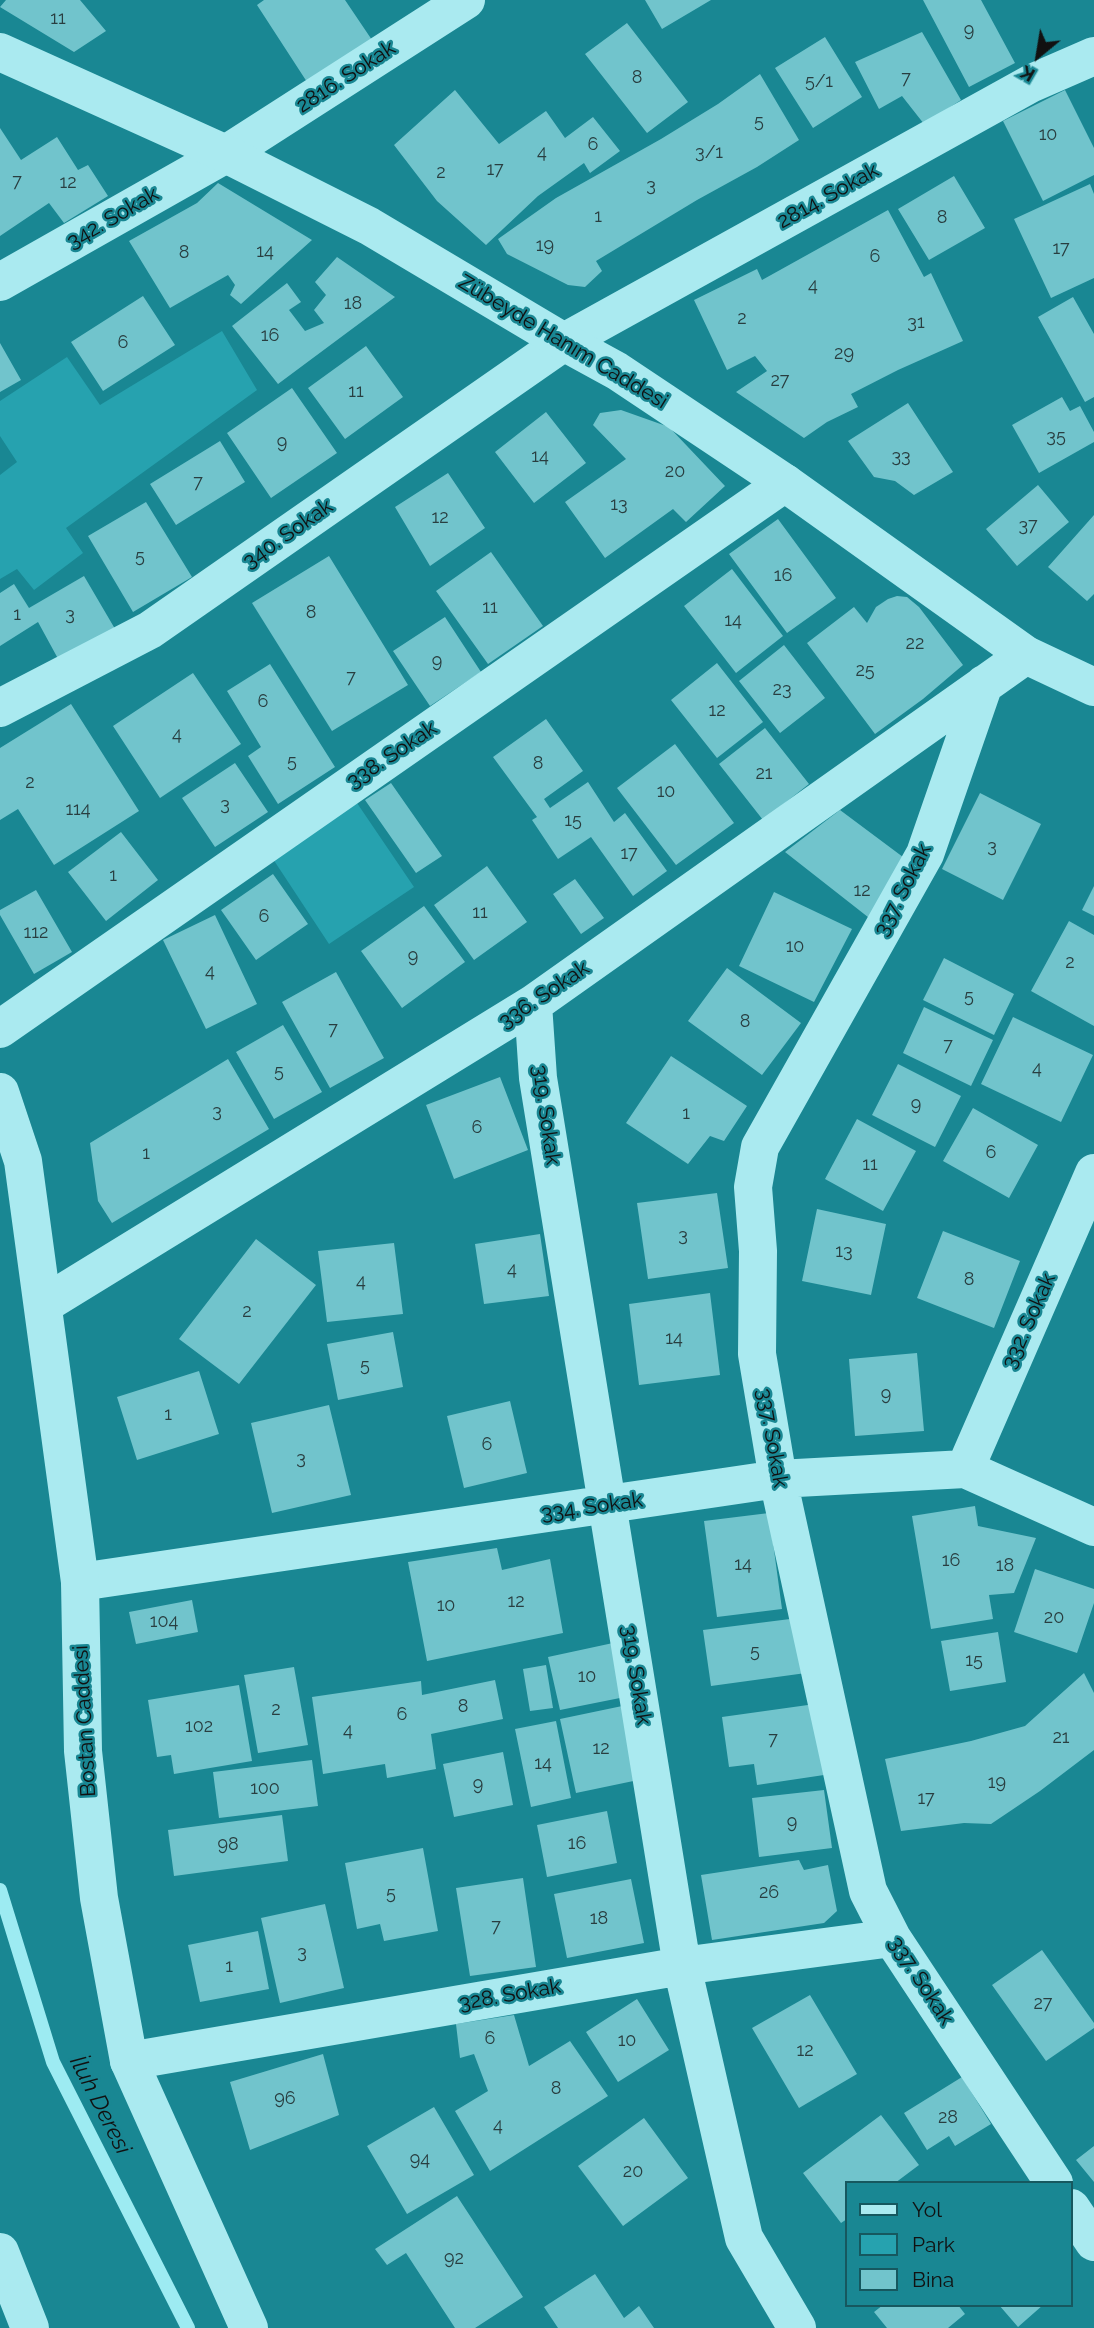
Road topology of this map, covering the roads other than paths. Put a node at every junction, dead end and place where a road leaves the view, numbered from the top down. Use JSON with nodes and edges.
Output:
{"nodes":[{"id":1,"x":466,"y":0,"type":"edge"},
{"id":2,"x":0,"y":52,"type":"edge"},
{"id":3,"x":1094,"y":56,"type":"edge"},
{"id":4,"x":226,"y":154,"type":"junction"},
{"id":5,"x":0,"y":282,"type":"edge"},
{"id":6,"x":565,"y":342,"type":"junction"},
{"id":7,"x":785,"y":483,"type":"junction"},
{"id":8,"x":1026,"y":655,"type":"junction"},
{"id":9,"x":984,"y":684,"type":"junction"},
{"id":10,"x":1094,"y":687,"type":"edge"},
{"id":11,"x":0,"y":708,"type":"edge"},
{"id":12,"x":533,"y":1004,"type":"junction"},
{"id":13,"x":0,"y":1029,"type":"edge"},
{"id":14,"x":0,"y":1092,"type":"edge"},
{"id":15,"x":1094,"y":1173,"type":"edge"},
{"id":16,"x":43,"y":1305,"type":"junction"},
{"id":17,"x":965,"y":1469,"type":"junction"},
{"id":18,"x":778,"y":1479,"type":"junction"},
{"id":19,"x":609,"y":1505,"type":"junction"},
{"id":20,"x":1094,"y":1527,"type":"edge"},
{"id":21,"x":80,"y":1582,"type":"junction"},
{"id":22,"x":892,"y":1938,"type":"junction"},
{"id":23,"x":682,"y":1966,"type":"junction"},
{"id":24,"x":129,"y":2061,"type":"junction"},
{"id":25,"x":1054,"y":2181,"type":"edge"},
{"id":26,"x":1073,"y":2211,"type":"edge"},
{"id":27,"x":1094,"y":2242,"type":"edge"},
{"id":28,"x":0,"y":2252,"type":"edge"},
{"id":29,"x":30,"y":2328,"type":"edge"},
{"id":30,"x":249,"y":2328,"type":"edge"},
{"id":31,"x":797,"y":2328,"type":"edge"}],
"edges":[{"from":1,"to":4,"type":"street","name":"2816. Sokak"},
{"from":2,"to":4,"type":"street","name":"Zübeyde Hanım Caddesi"},
{"from":3,"to":6,"type":"street","name":"2814. Sokak"},
{"from":4,"to":5,"type":"street","name":"342. Sokak"},
{"from":4,"to":6,"type":"street","name":"Zübeyde Hanım Caddesi"},
{"from":6,"to":7,"type":"street","name":"Zübeyde Hanım Caddesi"},
{"from":6,"to":11,"type":"street","name":"340. Sokak"},
{"from":7,"to":8,"type":"street","name":"Zübeyde Hanım Caddesi"},
{"from":7,"to":13,"type":"street","name":"338. Sokak"},
{"from":8,"to":9,"type":"street","name":"336. Sokak"},
{"from":8,"to":10,"type":"street","name":"Zübeyde Hanım Caddesi"},
{"from":9,"to":12,"type":"street","name":"336. Sokak"},
{"from":9,"to":18,"type":"street","name":"337. Sokak"},
{"from":12,"to":16,"type":"street","name":"336. Sokak"},
{"from":12,"to":19,"type":"street","name":"319. Sokak"},
{"from":14,"to":16,"type":"street","name":"Bostan Caddesi"},
{"from":15,"to":17,"type":"street","name":"332. Sokak"},
{"from":16,"to":21,"type":"street","name":"Bostan Caddesi"},
{"from":17,"to":18,"type":"street","name":"334. Sokak"},
{"from":17,"to":20,"type":"street","name":"334. Sokak"},
{"from":18,"to":19,"type":"street","name":"334. Sokak"},
{"from":18,"to":22,"type":"street","name":"337. Sokak"},
{"from":19,"to":21,"type":"street","name":"334. Sokak"},
{"from":19,"to":23,"type":"street","name":"319. Sokak"},
{"from":21,"to":24,"type":"street","name":"Bostan Caddesi"},
{"from":22,"to":23,"type":"street","name":"328. Sokak"},
{"from":22,"to":25,"type":"street","name":"337. Sokak"},
{"from":23,"to":24,"type":"street","name":"328. Sokak"},
{"from":23,"to":31,"type":"street","name":"319. Sokak"},
{"from":24,"to":30,"type":"street","name":"Bostan Caddesi"},
{"from":26,"to":27,"type":"street"},
{"from":28,"to":29,"type":"street"}]}
